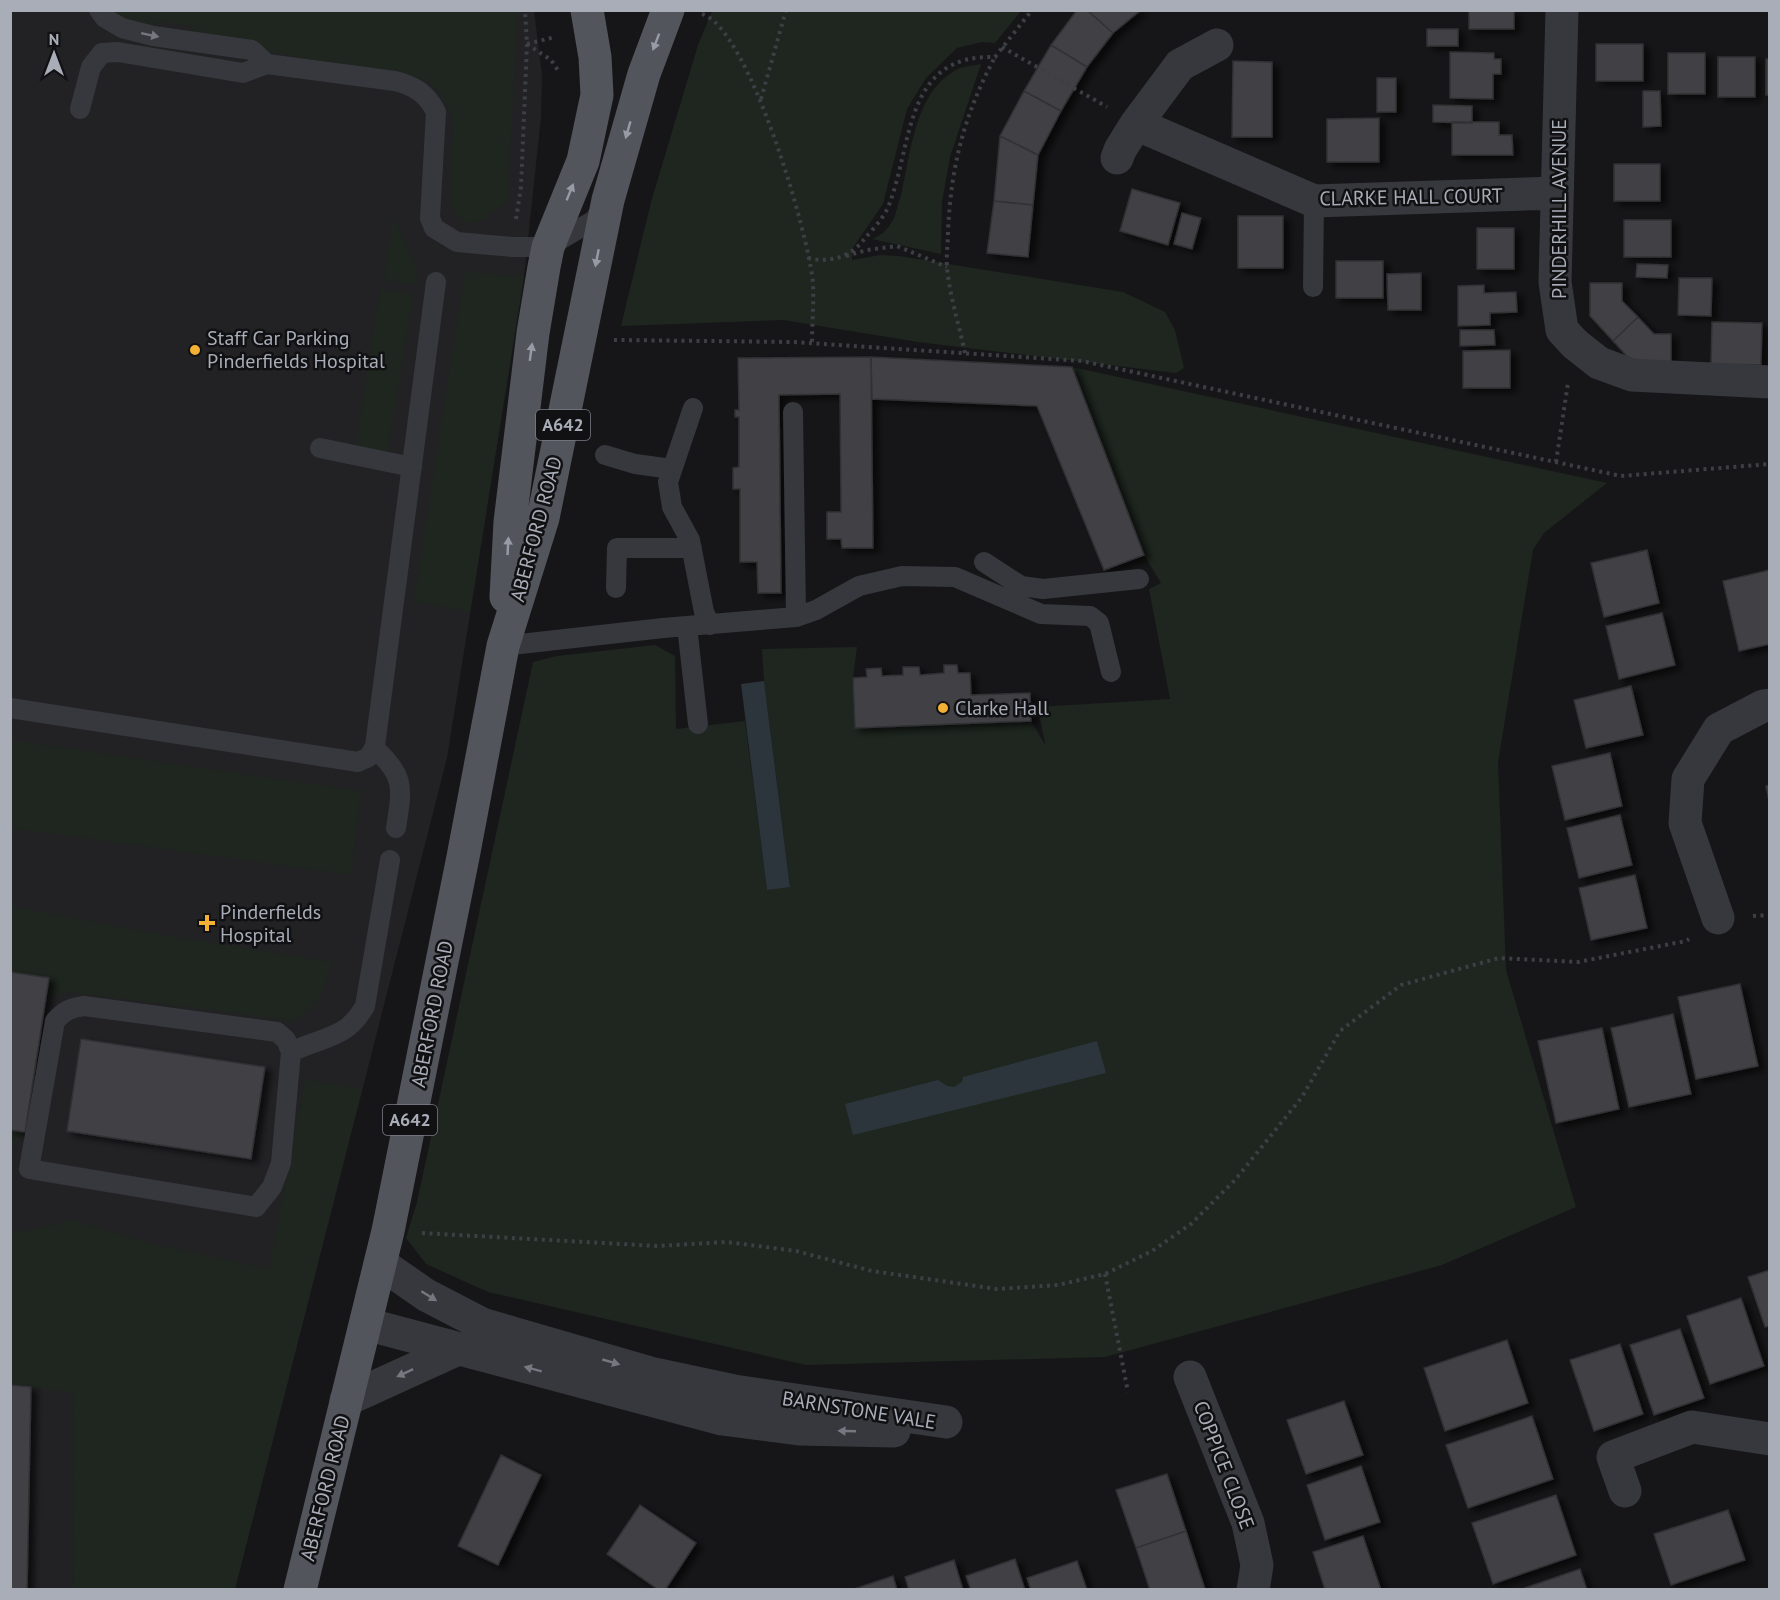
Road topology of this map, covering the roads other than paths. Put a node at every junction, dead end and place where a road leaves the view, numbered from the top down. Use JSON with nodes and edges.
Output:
{"nodes":[{"id":1,"x":99,"y":10,"type":"edge"},
{"id":2,"x":587,"y":10,"type":"edge"},
{"id":3,"x":1562,"y":10,"type":"edge"},
{"id":4,"x":682,"y":11,"type":"edge"},
{"id":5,"x":1217,"y":45,"type":"dead end"},
{"id":6,"x":267,"y":64,"type":"junction"},
{"id":7,"x":80,"y":110,"type":"dead end"},
{"id":8,"x":1136,"y":124,"type":"junction"},
{"id":9,"x":1117,"y":158,"type":"dead end"},
{"id":10,"x":1557,"y":193,"type":"junction"},
{"id":11,"x":608,"y":200,"type":"junction"},
{"id":12,"x":1314,"y":201,"type":"junction"},
{"id":13,"x":546,"y":257,"type":"junction"},
{"id":14,"x":436,"y":282,"type":"dead end"},
{"id":15,"x":1313,"y":287,"type":"dead end"},
{"id":16,"x":1770,"y":382,"type":"edge"},
{"id":17,"x":693,"y":408,"type":"dead end"},
{"id":18,"x":793,"y":412,"type":"dead end"},
{"id":19,"x":320,"y":448,"type":"dead end"},
{"id":20,"x":605,"y":455,"type":"dead end"},
{"id":21,"x":412,"y":467,"type":"junction"},
{"id":22,"x":672,"y":469,"type":"junction"},
{"id":23,"x":692,"y":548,"type":"junction"},
{"id":24,"x":984,"y":562,"type":"dead end"},
{"id":25,"x":1140,"y":579,"type":"dead end"},
{"id":26,"x":616,"y":588,"type":"dead end"},
{"id":27,"x":796,"y":617,"type":"junction"},
{"id":28,"x":710,"y":625,"type":"junction"},
{"id":29,"x":687,"y":626,"type":"junction"},
{"id":30,"x":503,"y":646,"type":"junction"},
{"id":31,"x":1111,"y":672,"type":"dead end"},
{"id":32,"x":1770,"y":705,"type":"edge"},
{"id":33,"x":10,"y":708,"type":"edge"},
{"id":34,"x":698,"y":724,"type":"dead end"},
{"id":35,"x":374,"y":748,"type":"junction"},
{"id":36,"x":396,"y":828,"type":"dead end"},
{"id":37,"x":390,"y":860,"type":"dead end"},
{"id":38,"x":1718,"y":918,"type":"road end"},
{"id":39,"x":291,"y":1052,"type":"junction"},
{"id":40,"x":20,"y":1170,"type":"edge"},
{"id":41,"x":380,"y":1263,"type":"junction"},
{"id":42,"x":366,"y":1324,"type":"junction"},
{"id":43,"x":458,"y":1349,"type":"junction"},
{"id":44,"x":1191,"y":1377,"type":"dead end"},
{"id":45,"x":346,"y":1400,"type":"junction"},
{"id":46,"x":1770,"y":1439,"type":"edge"},
{"id":47,"x":1625,"y":1491,"type":"dead end"},
{"id":48,"x":300,"y":1590,"type":"edge"},
{"id":49,"x":1253,"y":1590,"type":"edge"}],
"edges":[{"from":1,"to":6,"type":"lane","one_way":true},
{"from":13,"to":2,"type":"main road","name":"ABERFORD ROAD","number":"A642","one_way":true},
{"from":3,"to":10,"type":"street","name":"PINDERHILL AVENUE"},
{"from":4,"to":11,"type":"main road","name":"ABERFORD ROAD","number":"A642","one_way":true},
{"from":5,"to":8,"type":"street"},
{"from":6,"to":7,"type":"lane"},
{"from":6,"to":13,"type":"lane"},
{"from":8,"to":9,"type":"street"},
{"from":8,"to":12,"type":"street","name":"CLARKE HALL COURT"},
{"from":10,"to":12,"type":"street","name":"CLARKE HALL COURT"},
{"from":10,"to":16,"type":"street","name":"PINDERHILL AVENUE"},
{"from":11,"to":13,"type":"lane","name":"ABERFORD ROAD","number":"A642"},
{"from":11,"to":30,"type":"main road","name":"ABERFORD ROAD","number":"A642","one_way":true},
{"from":12,"to":15,"type":"lane"},
{"from":30,"to":13,"type":"main road","name":"ABERFORD ROAD","number":"A642","one_way":true},
{"from":14,"to":21,"type":"lane"},
{"from":17,"to":22,"type":"lane"},
{"from":18,"to":27,"type":"lane"},
{"from":19,"to":21,"type":"lane"},
{"from":20,"to":22,"type":"lane"},
{"from":21,"to":35,"type":"lane"},
{"from":22,"to":23,"type":"lane"},
{"from":23,"to":26,"type":"lane"},
{"from":23,"to":28,"type":"lane"},
{"from":24,"to":25,"type":"lane"},
{"from":27,"to":28,"type":"lane"},
{"from":27,"to":31,"type":"lane"},
{"from":28,"to":29,"type":"lane"},
{"from":29,"to":30,"type":"lane"},
{"from":29,"to":34,"type":"lane"},
{"from":30,"to":41,"type":"main road","name":"ABERFORD ROAD","number":"A642"},
{"from":32,"to":38,"type":"street"},
{"from":33,"to":35,"type":"lane"},
{"from":35,"to":36,"type":"lane"},
{"from":37,"to":39,"type":"lane"},
{"from":39,"to":40,"type":"lane"},
{"from":39,"to":40,"type":"lane"},
{"from":41,"to":42,"type":"main road","name":"ABERFORD ROAD","number":"A642"},
{"from":41,"to":43,"type":"street","name":"BARNSTONE VALE","one_way":true},
{"from":42,"to":43,"type":"street","name":"BARNSTONE VALE"},
{"from":42,"to":45,"type":"main road","name":"ABERFORD ROAD","number":"A642"},
{"from":43,"to":45,"type":"street","one_way":true},
{"from":44,"to":49,"type":"street","name":"COPPICE CLOSE"},
{"from":45,"to":48,"type":"main road","name":"ABERFORD ROAD","number":"A642"},
{"from":46,"to":47,"type":"street"}]}
